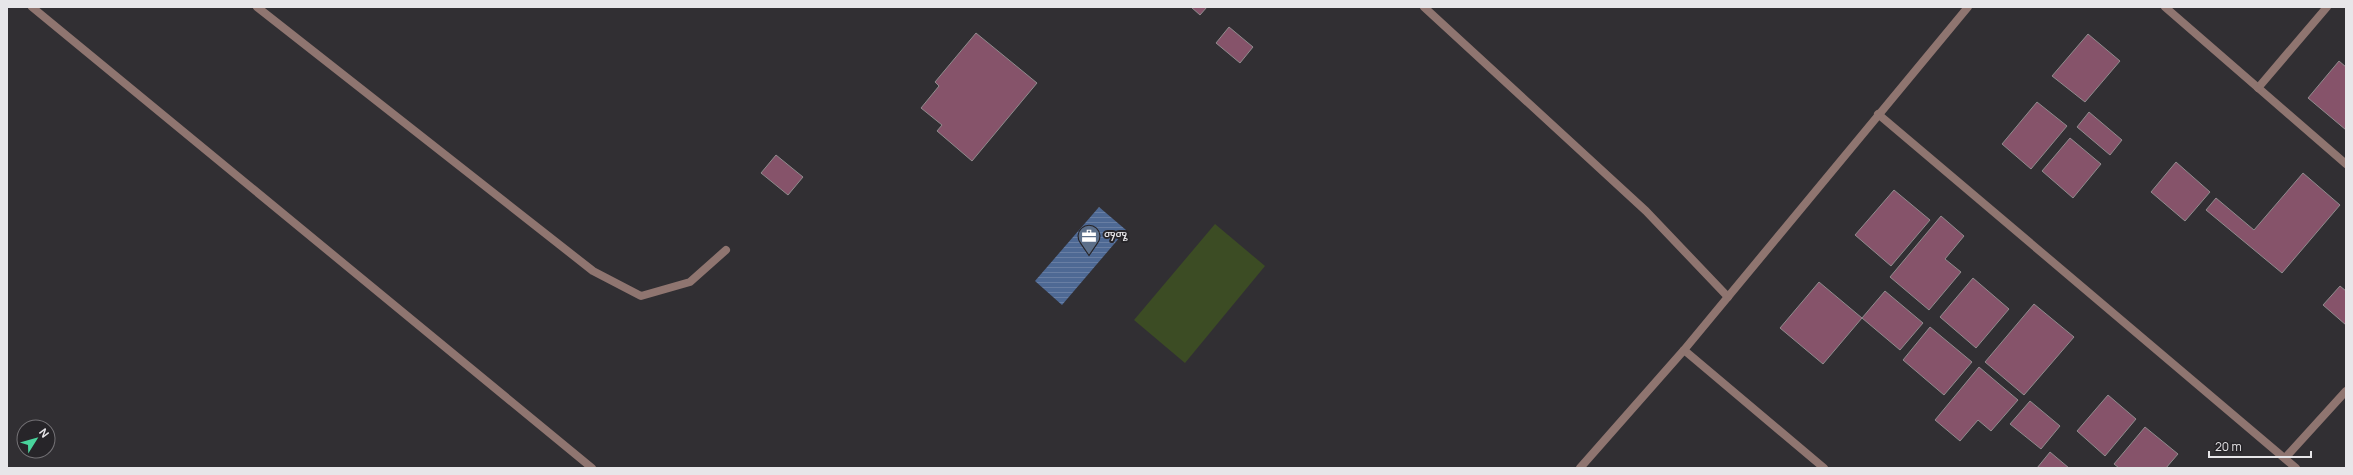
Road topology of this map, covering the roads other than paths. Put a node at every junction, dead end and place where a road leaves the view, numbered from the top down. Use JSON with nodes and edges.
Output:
{"nodes":[{"id":1,"x":32,"y":7,"type":"edge"},
{"id":2,"x":257,"y":7,"type":"edge"},
{"id":3,"x":1424,"y":7,"type":"edge"},
{"id":4,"x":1968,"y":7,"type":"edge"},
{"id":5,"x":2165,"y":7,"type":"edge"},
{"id":6,"x":2327,"y":7,"type":"edge"},
{"id":7,"x":2258,"y":88,"type":"junction"},
{"id":8,"x":1878,"y":114,"type":"junction"},
{"id":9,"x":2346,"y":164,"type":"edge"},
{"id":10,"x":726,"y":250,"type":"dead end"},
{"id":11,"x":1728,"y":297,"type":"junction"},
{"id":12,"x":1684,"y":350,"type":"junction"},
{"id":13,"x":2346,"y":391,"type":"edge"},
{"id":14,"x":2285,"y":458,"type":"junction"},
{"id":15,"x":592,"y":468,"type":"edge"},
{"id":16,"x":1580,"y":468,"type":"edge"},
{"id":17,"x":1824,"y":468,"type":"edge"},
{"id":18,"x":2296,"y":468,"type":"edge"}],
"edges":[{"from":1,"to":15,"type":"street"},
{"from":2,"to":10,"type":"street"},
{"from":3,"to":11,"type":"street"},
{"from":4,"to":8,"type":"street"},
{"from":5,"to":7,"type":"street"},
{"from":6,"to":7,"type":"street"},
{"from":7,"to":9,"type":"street"},
{"from":8,"to":11,"type":"street"},
{"from":8,"to":14,"type":"street"},
{"from":11,"to":12,"type":"street"},
{"from":12,"to":16,"type":"street"},
{"from":12,"to":17,"type":"street"},
{"from":13,"to":14,"type":"street"},
{"from":14,"to":18,"type":"street"}]}
